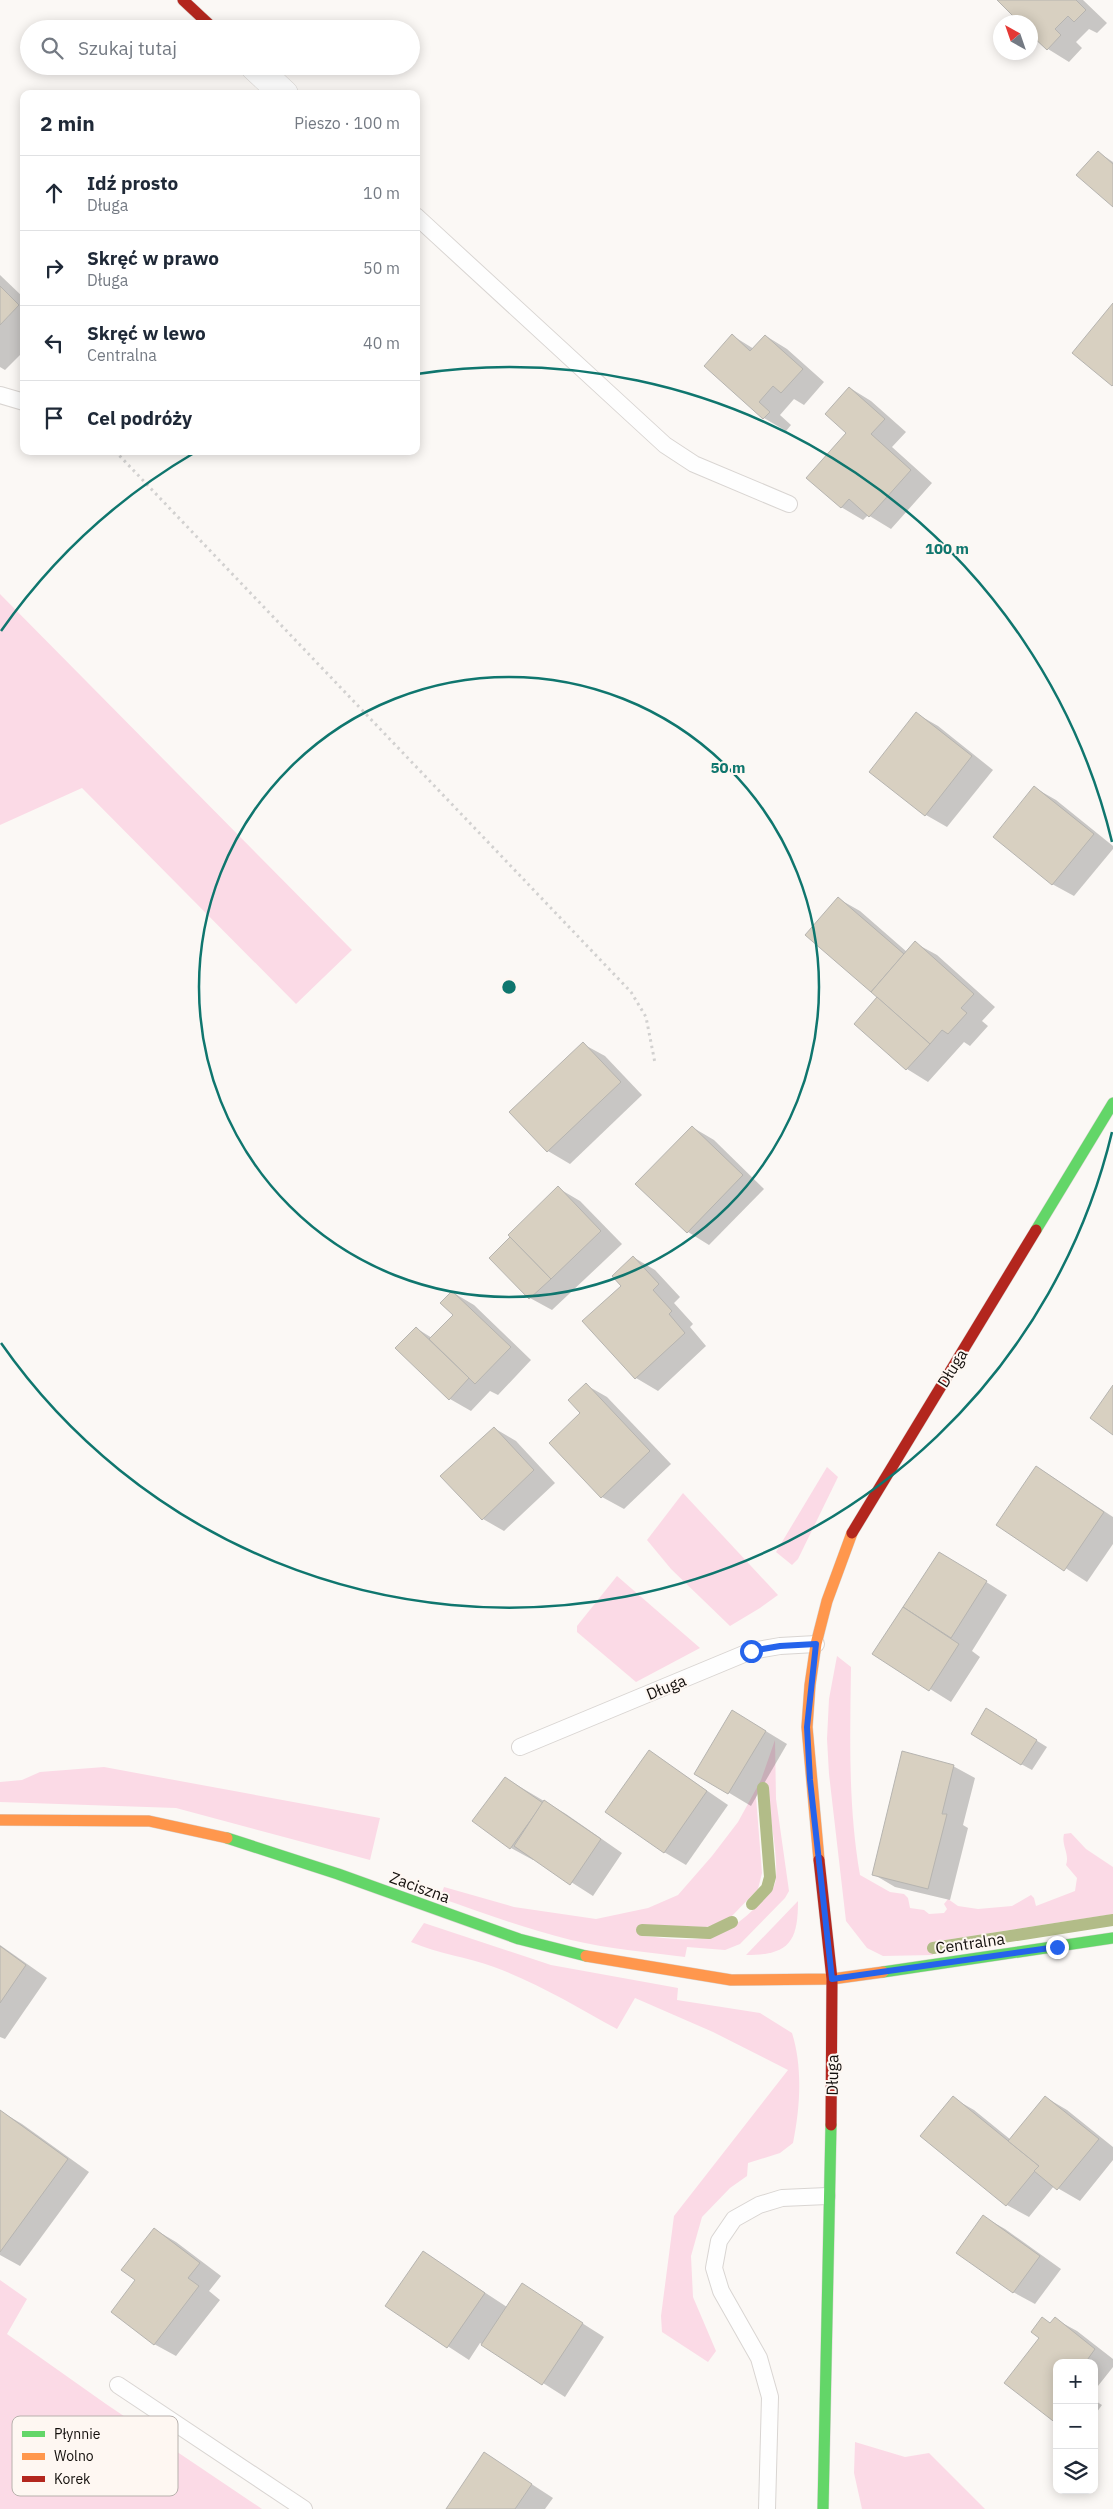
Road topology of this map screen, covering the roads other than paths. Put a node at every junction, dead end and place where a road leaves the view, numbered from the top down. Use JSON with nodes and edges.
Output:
{"nodes":[{"id":1,"x":183,"y":0,"type":"edge"},
{"id":2,"x":204,"y":20,"type":"edge"},
{"id":3,"x":264,"y":75,"type":"edge"},
{"id":4,"x":280,"y":90,"type":"edge"},
{"id":5,"x":420,"y":220,"type":"edge"},
{"id":6,"x":0,"y":396,"type":"edge"},
{"id":7,"x":20,"y":401,"type":"edge"},
{"id":8,"x":789,"y":504,"type":"dead end"},
{"id":9,"x":1113,"y":1103,"type":"edge"},
{"id":10,"x":816,"y":1644,"type":"junction"},
{"id":11,"x":520,"y":1747,"type":"dead end"},
{"id":12,"x":0,"y":1820,"type":"edge"},
{"id":13,"x":1113,"y":1938,"type":"edge"},
{"id":14,"x":832,"y":1979,"type":"junction"},
{"id":15,"x":827,"y":2196,"type":"junction"},
{"id":16,"x":118,"y":2384,"type":"dead end"},
{"id":17,"x":166,"y":2416,"type":"edge"},
{"id":18,"x":178,"y":2424,"type":"edge"},
{"id":19,"x":304,"y":2509,"type":"edge"},
{"id":20,"x":767,"y":2509,"type":"edge"},
{"id":21,"x":823,"y":2509,"type":"edge"}],
"edges":[{"from":1,"to":2,"type":"street"},
{"from":3,"to":4,"type":"street"},
{"from":5,"to":8,"type":"lane"},
{"from":6,"to":7,"type":"lane"},
{"from":9,"to":10,"type":"street","name":"Długa"},
{"from":10,"to":11,"type":"lane","name":"Długa"},
{"from":10,"to":14,"type":"street","name":"Długa"},
{"from":12,"to":14,"type":"street","name":"Zaciszna"},
{"from":13,"to":14,"type":"street","name":"Centralna"},
{"from":14,"to":15,"type":"street","name":"Długa"},
{"from":15,"to":20,"type":"lane"},
{"from":15,"to":21,"type":"street","name":"Długa"},
{"from":16,"to":17,"type":"lane"},
{"from":18,"to":19,"type":"lane"}]}
